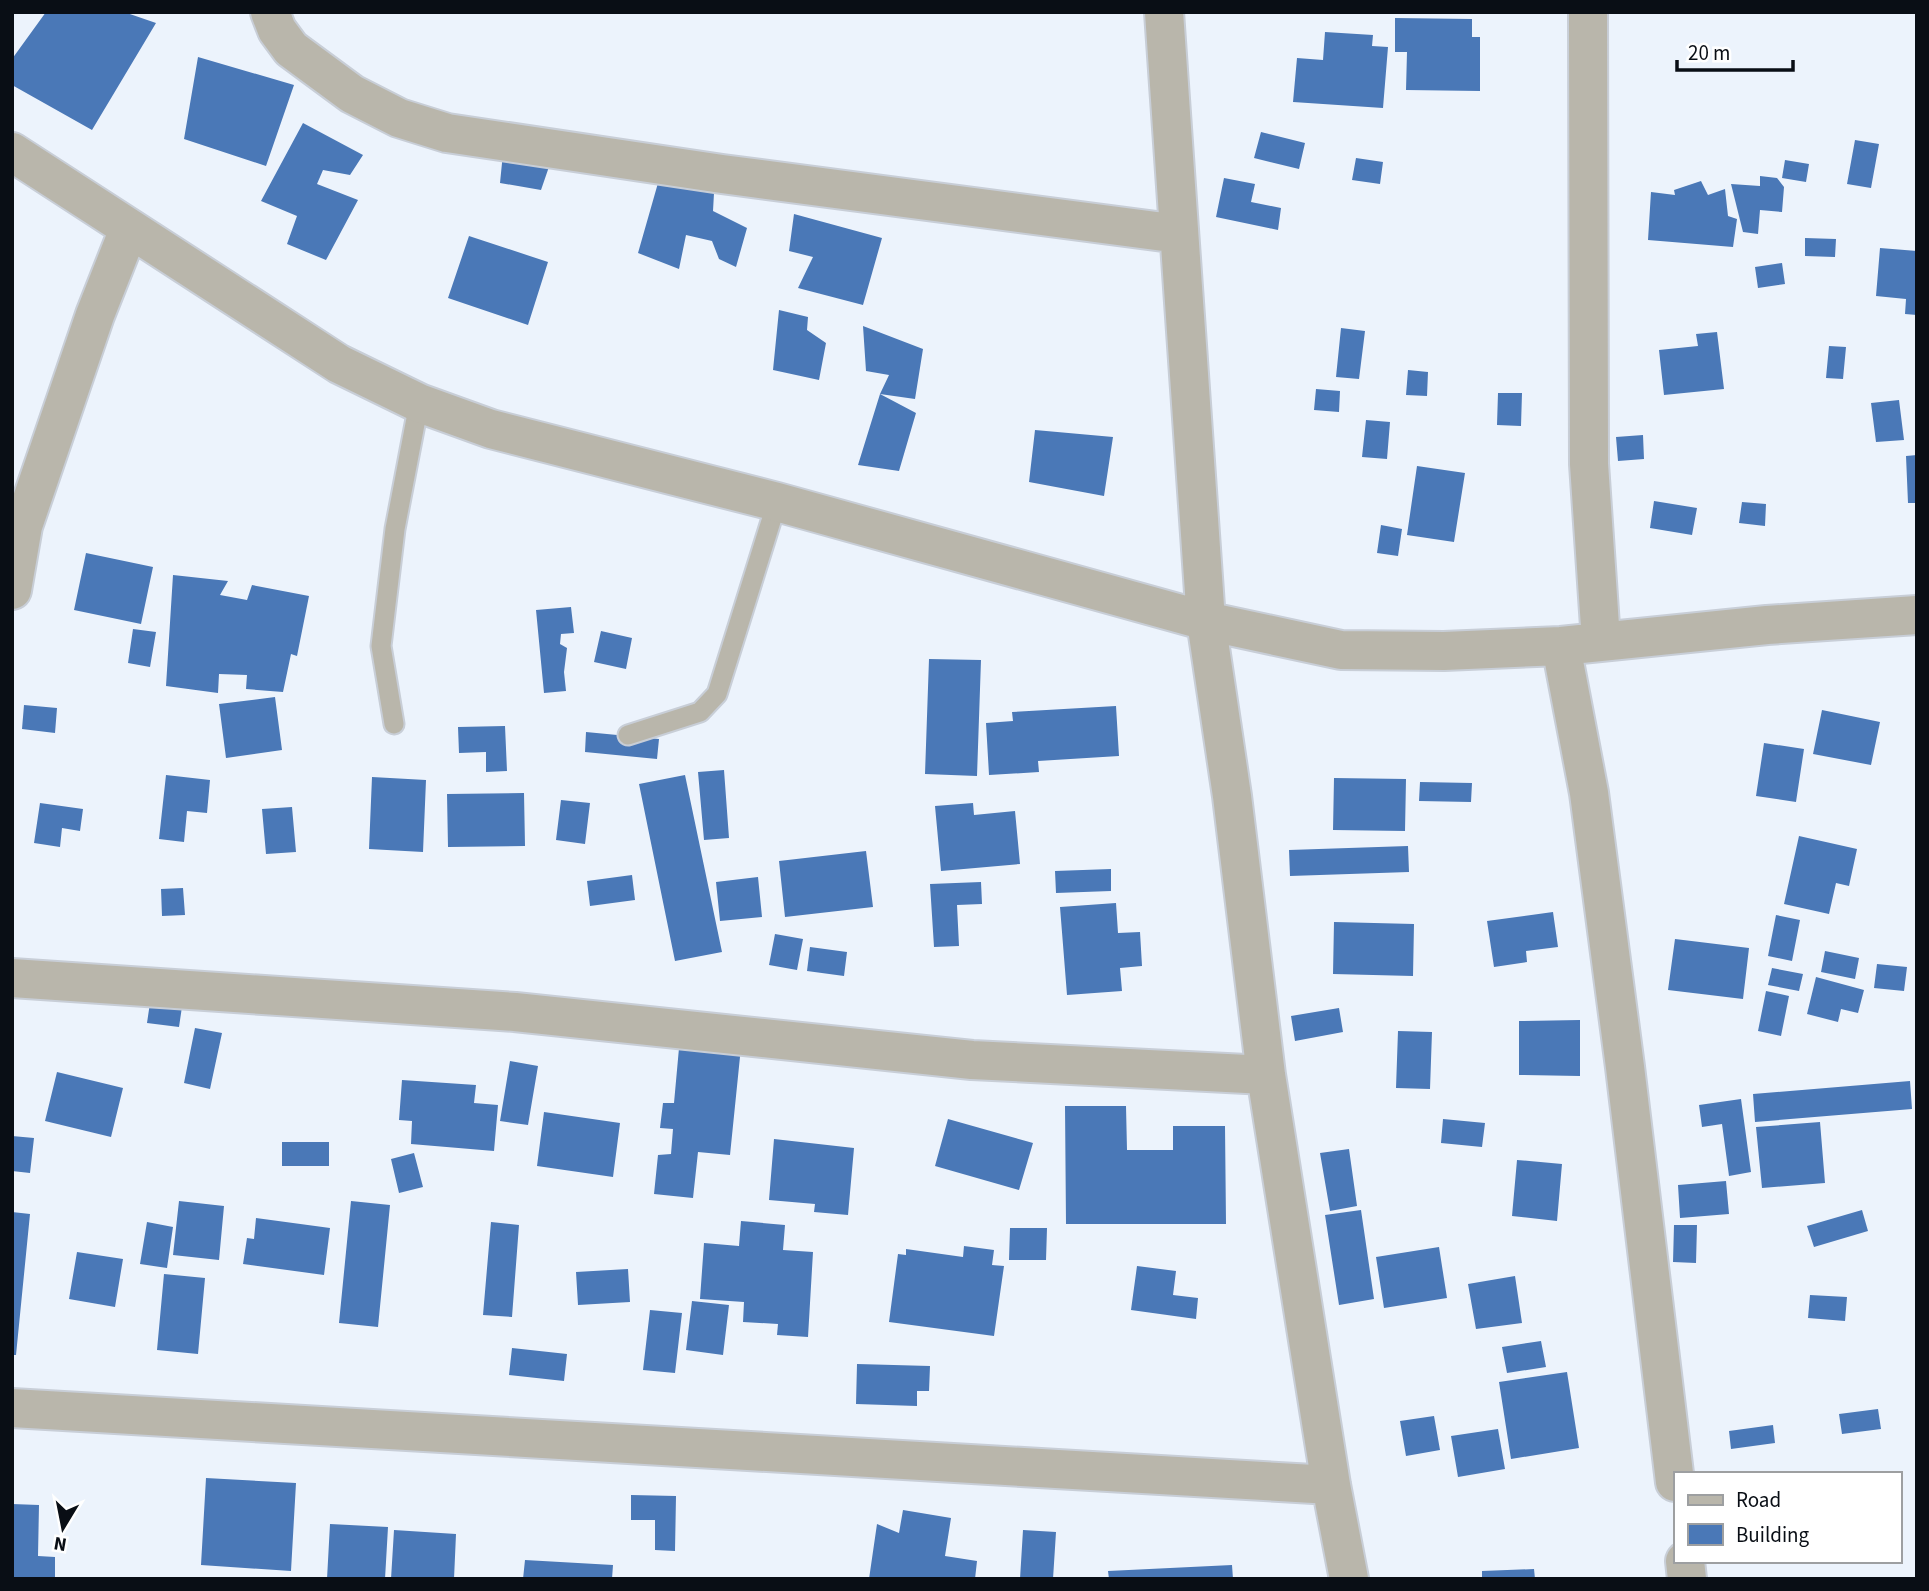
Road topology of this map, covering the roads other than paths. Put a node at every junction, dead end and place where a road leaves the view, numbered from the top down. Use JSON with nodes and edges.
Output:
{"nodes":[{"id":1,"x":270,"y":12,"type":"edge"},
{"id":2,"x":1164,"y":12,"type":"edge"},
{"id":3,"x":1588,"y":12,"type":"edge"},
{"id":4,"x":12,"y":152,"type":"edge"},
{"id":5,"x":129,"y":229,"type":"junction"},
{"id":6,"x":1179,"y":234,"type":"junction"},
{"id":7,"x":419,"y":403,"type":"junction"},
{"id":8,"x":777,"y":502,"type":"junction"},
{"id":9,"x":17,"y":524,"type":"edge"},
{"id":10,"x":12,"y":590,"type":"edge"},
{"id":11,"x":1917,"y":615,"type":"edge"},
{"id":12,"x":1206,"y":621,"type":"junction"},
{"id":13,"x":1601,"y":641,"type":"junction"},
{"id":14,"x":1561,"y":646,"type":"junction"},
{"id":15,"x":394,"y":724,"type":"dead end"},
{"id":16,"x":628,"y":735,"type":"dead end"},
{"id":17,"x":12,"y":978,"type":"edge"},
{"id":18,"x":1266,"y":1075,"type":"junction"},
{"id":19,"x":12,"y":1408,"type":"edge"},
{"id":20,"x":1674,"y":1474,"type":"edge"},
{"id":21,"x":1331,"y":1485,"type":"junction"},
{"id":22,"x":1349,"y":1579,"type":"edge"}],
"edges":[{"from":1,"to":6,"type":"street"},
{"from":2,"to":6,"type":"street"},
{"from":3,"to":13,"type":"street"},
{"from":4,"to":5,"type":"street"},
{"from":5,"to":7,"type":"street"},
{"from":5,"to":9,"type":"street"},
{"from":6,"to":12,"type":"street"},
{"from":7,"to":8,"type":"street"},
{"from":7,"to":15,"type":"lane"},
{"from":8,"to":12,"type":"street"},
{"from":8,"to":16,"type":"lane"},
{"from":9,"to":10,"type":"street"},
{"from":11,"to":13,"type":"street"},
{"from":12,"to":14,"type":"street"},
{"from":12,"to":18,"type":"street"},
{"from":13,"to":14,"type":"street"},
{"from":14,"to":20,"type":"street"},
{"from":17,"to":18,"type":"street"},
{"from":18,"to":21,"type":"street"},
{"from":19,"to":21,"type":"street"},
{"from":21,"to":22,"type":"street"}]}
